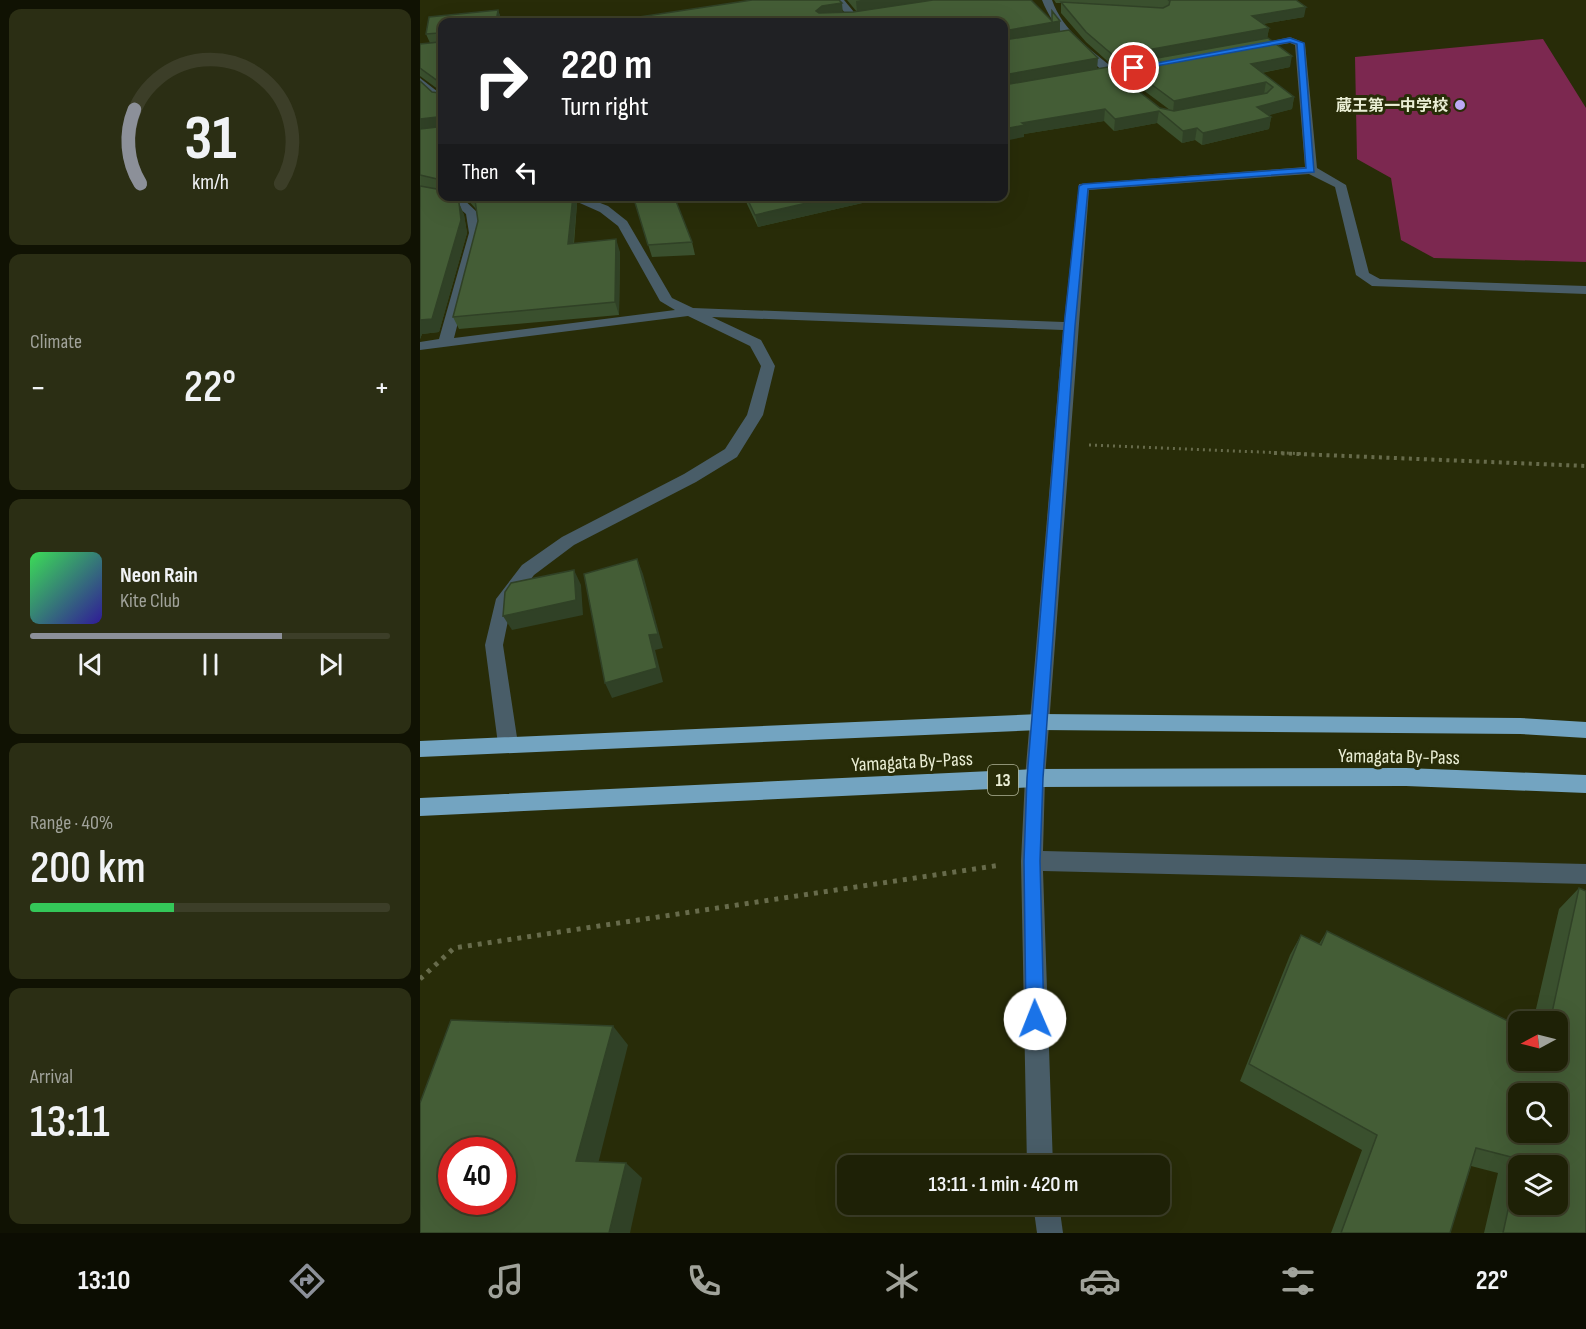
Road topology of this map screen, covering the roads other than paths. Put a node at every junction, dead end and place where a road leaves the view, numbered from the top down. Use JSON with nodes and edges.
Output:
{"nodes":[{"id":1,"x":839,"y":0,"type":"edge"},
{"id":2,"x":1048,"y":3,"type":"edge"},
{"id":3,"x":1060,"y":7,"type":"edge"},
{"id":4,"x":865,"y":16,"type":"edge"},
{"id":5,"x":848,"y":18,"type":"edge"},
{"id":6,"x":854,"y":18,"type":"edge"},
{"id":7,"x":1234,"y":50,"type":"edge"},
{"id":8,"x":1156,"y":64,"type":"edge"},
{"id":9,"x":1112,"y":72,"type":"junction"},
{"id":10,"x":1079,"y":78,"type":"edge"},
{"id":11,"x":438,"y":82,"type":"edge"},
{"id":12,"x":422,"y":83,"type":"edge"},
{"id":13,"x":1129,"y":87,"type":"edge"},
{"id":14,"x":438,"y":97,"type":"edge"},
{"id":15,"x":1311,"y":170,"type":"junction"},
{"id":16,"x":458,"y":201,"type":"edge"},
{"id":17,"x":583,"y":201,"type":"edge"},
{"id":18,"x":1586,"y":290,"type":"edge"},
{"id":19,"x":689,"y":312,"type":"junction"},
{"id":20,"x":1070,"y":326,"type":"junction"},
{"id":21,"x":445,"y":344,"type":"junction"},
{"id":22,"x":420,"y":346,"type":"edge"},
{"id":23,"x":1040,"y":722,"type":"junction"},
{"id":24,"x":1586,"y":730,"type":"edge"},
{"id":25,"x":508,"y":744,"type":"junction"},
{"id":26,"x":420,"y":749,"type":"edge"},
{"id":27,"x":1035,"y":778,"type":"junction"},
{"id":28,"x":1586,"y":784,"type":"edge"},
{"id":29,"x":420,"y":807,"type":"edge"},
{"id":30,"x":1032,"y":861,"type":"junction"},
{"id":31,"x":1586,"y":874,"type":"edge"},
{"id":32,"x":1040,"y":1155,"type":"edge"},
{"id":33,"x":1048,"y":1215,"type":"edge"},
{"id":34,"x":1050,"y":1233,"type":"edge"}],
"edges":[{"from":1,"to":5,"type":"street"},
{"from":2,"to":3,"type":"street"},
{"from":2,"to":9,"type":"street"},
{"from":4,"to":6,"type":"street"},
{"from":7,"to":15,"type":"street"},
{"from":8,"to":9,"type":"street"},
{"from":9,"to":10,"type":"street"},
{"from":9,"to":13,"type":"street"},
{"from":11,"to":12,"type":"street"},
{"from":12,"to":14,"type":"street"},
{"from":15,"to":18,"type":"street"},
{"from":15,"to":20,"type":"street"},
{"from":16,"to":21,"type":"street"},
{"from":17,"to":19,"type":"street"},
{"from":19,"to":20,"type":"street"},
{"from":19,"to":21,"type":"street"},
{"from":19,"to":25,"type":"street"},
{"from":20,"to":23,"type":"street"},
{"from":21,"to":22,"type":"street"},
{"from":23,"to":24,"type":"highway","name":"Yamagata By-Pass"},
{"from":23,"to":25,"type":"highway","name":"Yamagata By-Pass"},
{"from":23,"to":27,"type":"street"},
{"from":25,"to":26,"type":"highway","name":"Yamagata By-Pass"},
{"from":27,"to":28,"type":"highway","name":"Yamagata By-Pass","number":"13"},
{"from":27,"to":29,"type":"highway","name":"Yamagata By-Pass","number":"13"},
{"from":27,"to":30,"type":"street"},
{"from":30,"to":31,"type":"street"},
{"from":30,"to":32,"type":"street"},
{"from":33,"to":34,"type":"street"}]}
